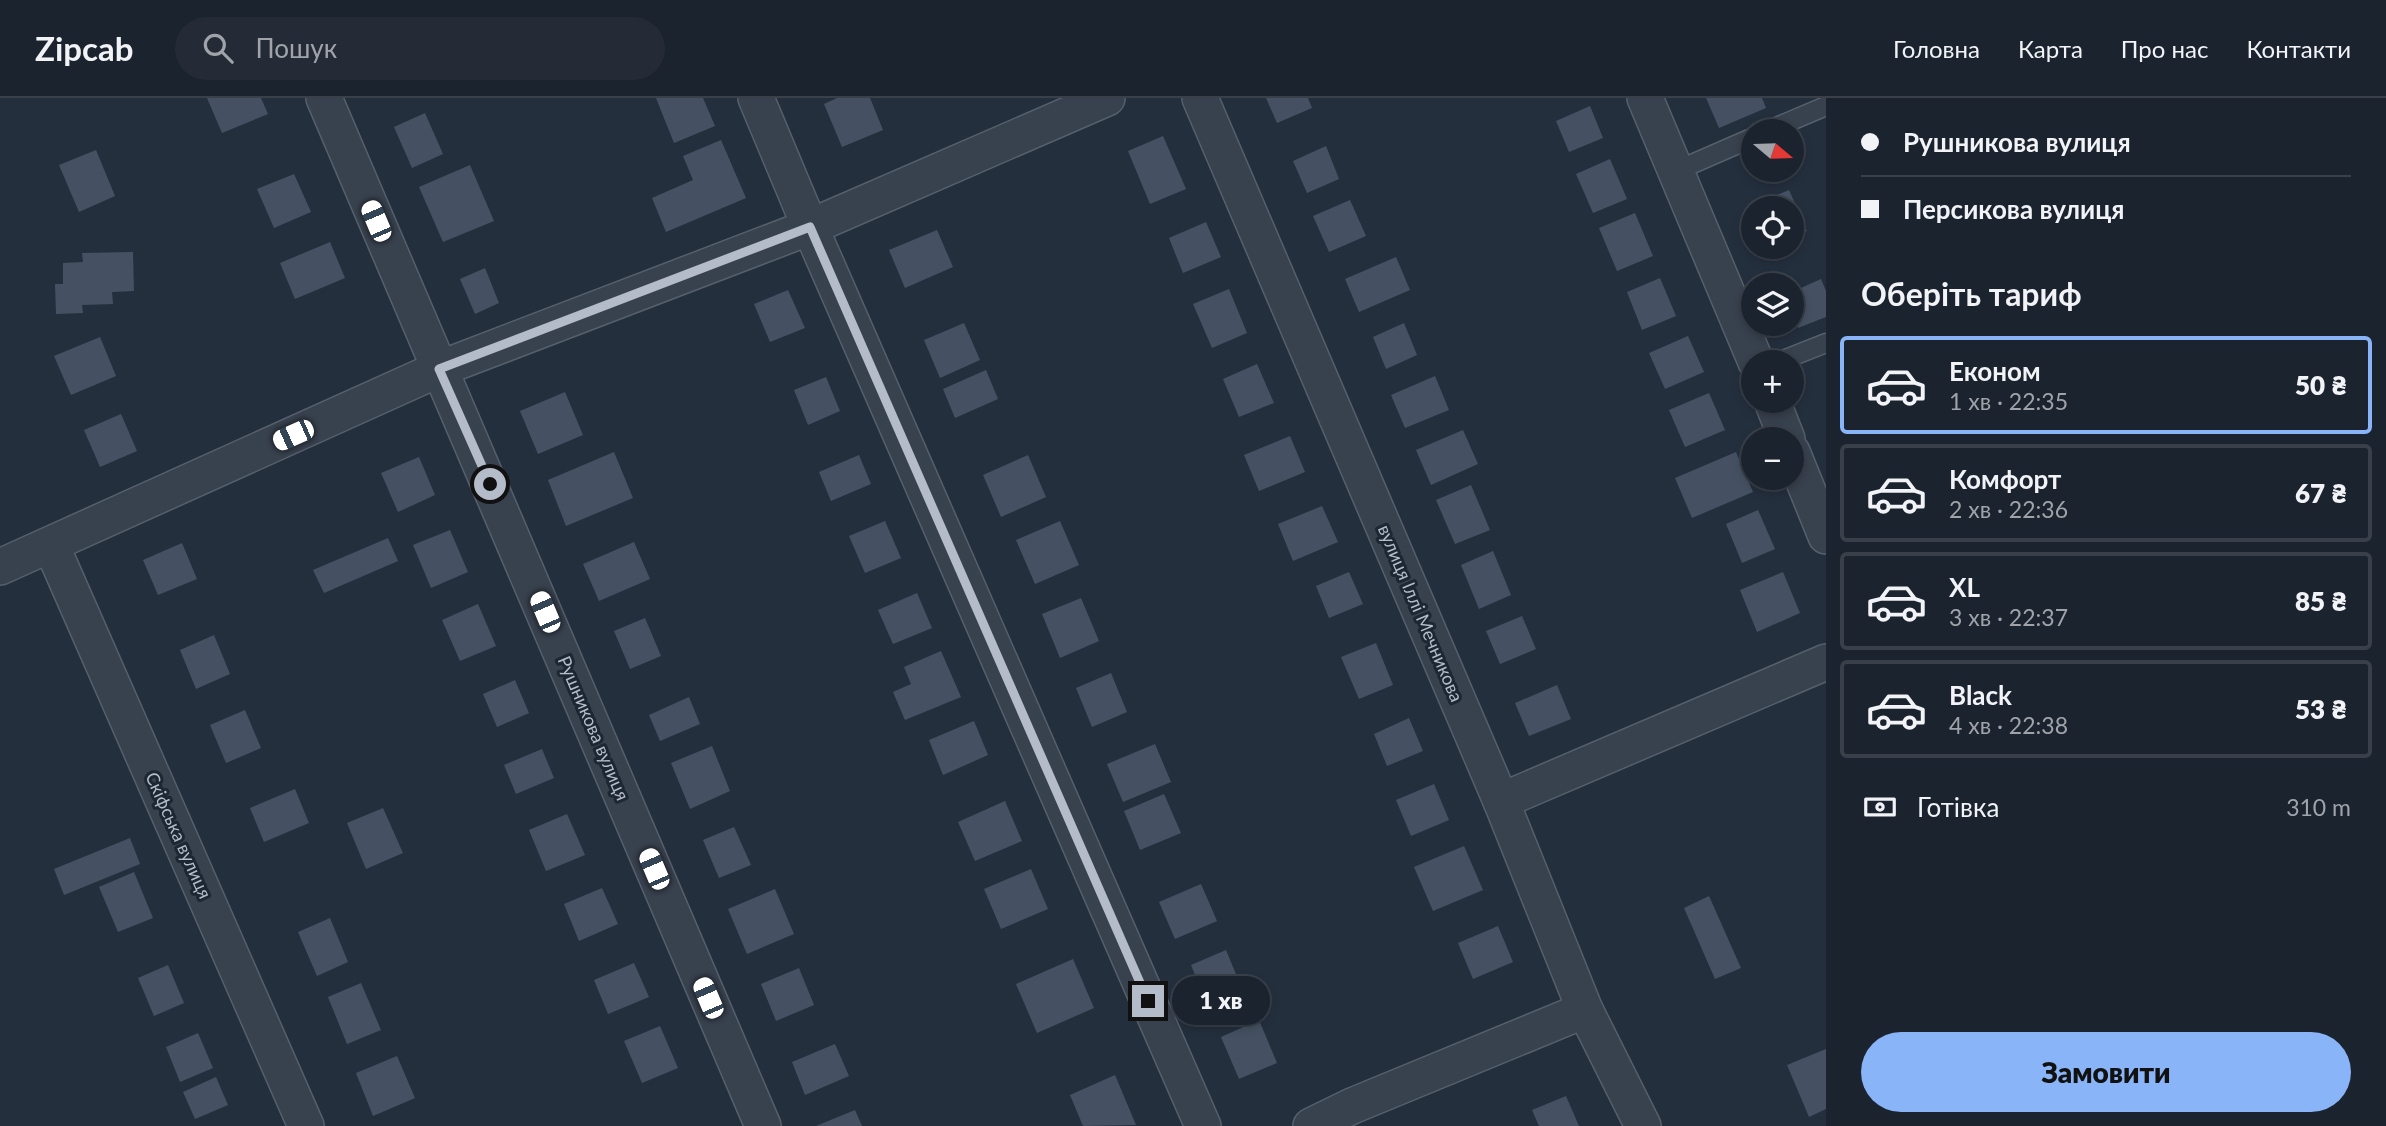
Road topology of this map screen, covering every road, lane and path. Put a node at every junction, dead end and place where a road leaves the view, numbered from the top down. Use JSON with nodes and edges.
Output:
{"nodes":[{"id":1,"x":324,"y":98,"type":"edge"},
{"id":2,"x":756,"y":98,"type":"edge"},
{"id":3,"x":1107,"y":98,"type":"edge"},
{"id":4,"x":1200,"y":98,"type":"edge"},
{"id":5,"x":1645,"y":98,"type":"edge"},
{"id":6,"x":1826,"y":106,"type":"edge"},
{"id":7,"x":1795,"y":119,"type":"edge"},
{"id":8,"x":1741,"y":143,"type":"edge"},
{"id":9,"x":1676,"y":171,"type":"junction"},
{"id":10,"x":810,"y":227,"type":"junction"},
{"id":11,"x":1826,"y":342,"type":"edge"},
{"id":12,"x":1751,"y":350,"type":"edge"},
{"id":13,"x":1804,"y":351,"type":"edge"},
{"id":14,"x":439,"y":369,"type":"junction"},
{"id":15,"x":1804,"y":482,"type":"edge"},
{"id":16,"x":1826,"y":536,"type":"edge"},
{"id":17,"x":51,"y":545,"type":"junction"},
{"id":18,"x":0,"y":567,"type":"edge"},
{"id":19,"x":1826,"y":662,"type":"edge"},
{"id":20,"x":1501,"y":800,"type":"junction"},
{"id":21,"x":1585,"y":1010,"type":"junction"},
{"id":22,"x":306,"y":1126,"type":"edge"},
{"id":23,"x":763,"y":1126,"type":"edge"},
{"id":24,"x":1203,"y":1126,"type":"edge"},
{"id":25,"x":1311,"y":1126,"type":"edge"},
{"id":26,"x":1643,"y":1126,"type":"edge"}],
"edges":[{"from":1,"to":14,"type":"street","name":"Рушникова вулиця"},
{"from":2,"to":10,"type":"street"},
{"from":3,"to":10,"type":"street"},
{"from":4,"to":20,"type":"street","name":"вулиця Іллі Мечникова"},
{"from":5,"to":9,"type":"street"},
{"from":6,"to":7,"type":"lane"},
{"from":8,"to":9,"type":"lane"},
{"from":9,"to":12,"type":"street"},
{"from":10,"to":14,"type":"street"},
{"from":10,"to":24,"type":"street"},
{"from":11,"to":13,"type":"lane"},
{"from":14,"to":17,"type":"street"},
{"from":14,"to":23,"type":"street","name":"Рушникова вулиця"},
{"from":15,"to":16,"type":"street"},
{"from":17,"to":18,"type":"street"},
{"from":17,"to":22,"type":"street","name":"Скіфська вулиця"},
{"from":19,"to":20,"type":"street"},
{"from":20,"to":21,"type":"street","name":"вулиця Іллі Мечникова"},
{"from":21,"to":25,"type":"street"},
{"from":21,"to":26,"type":"street","name":"вулиця Іллі Мечникова"}]}
